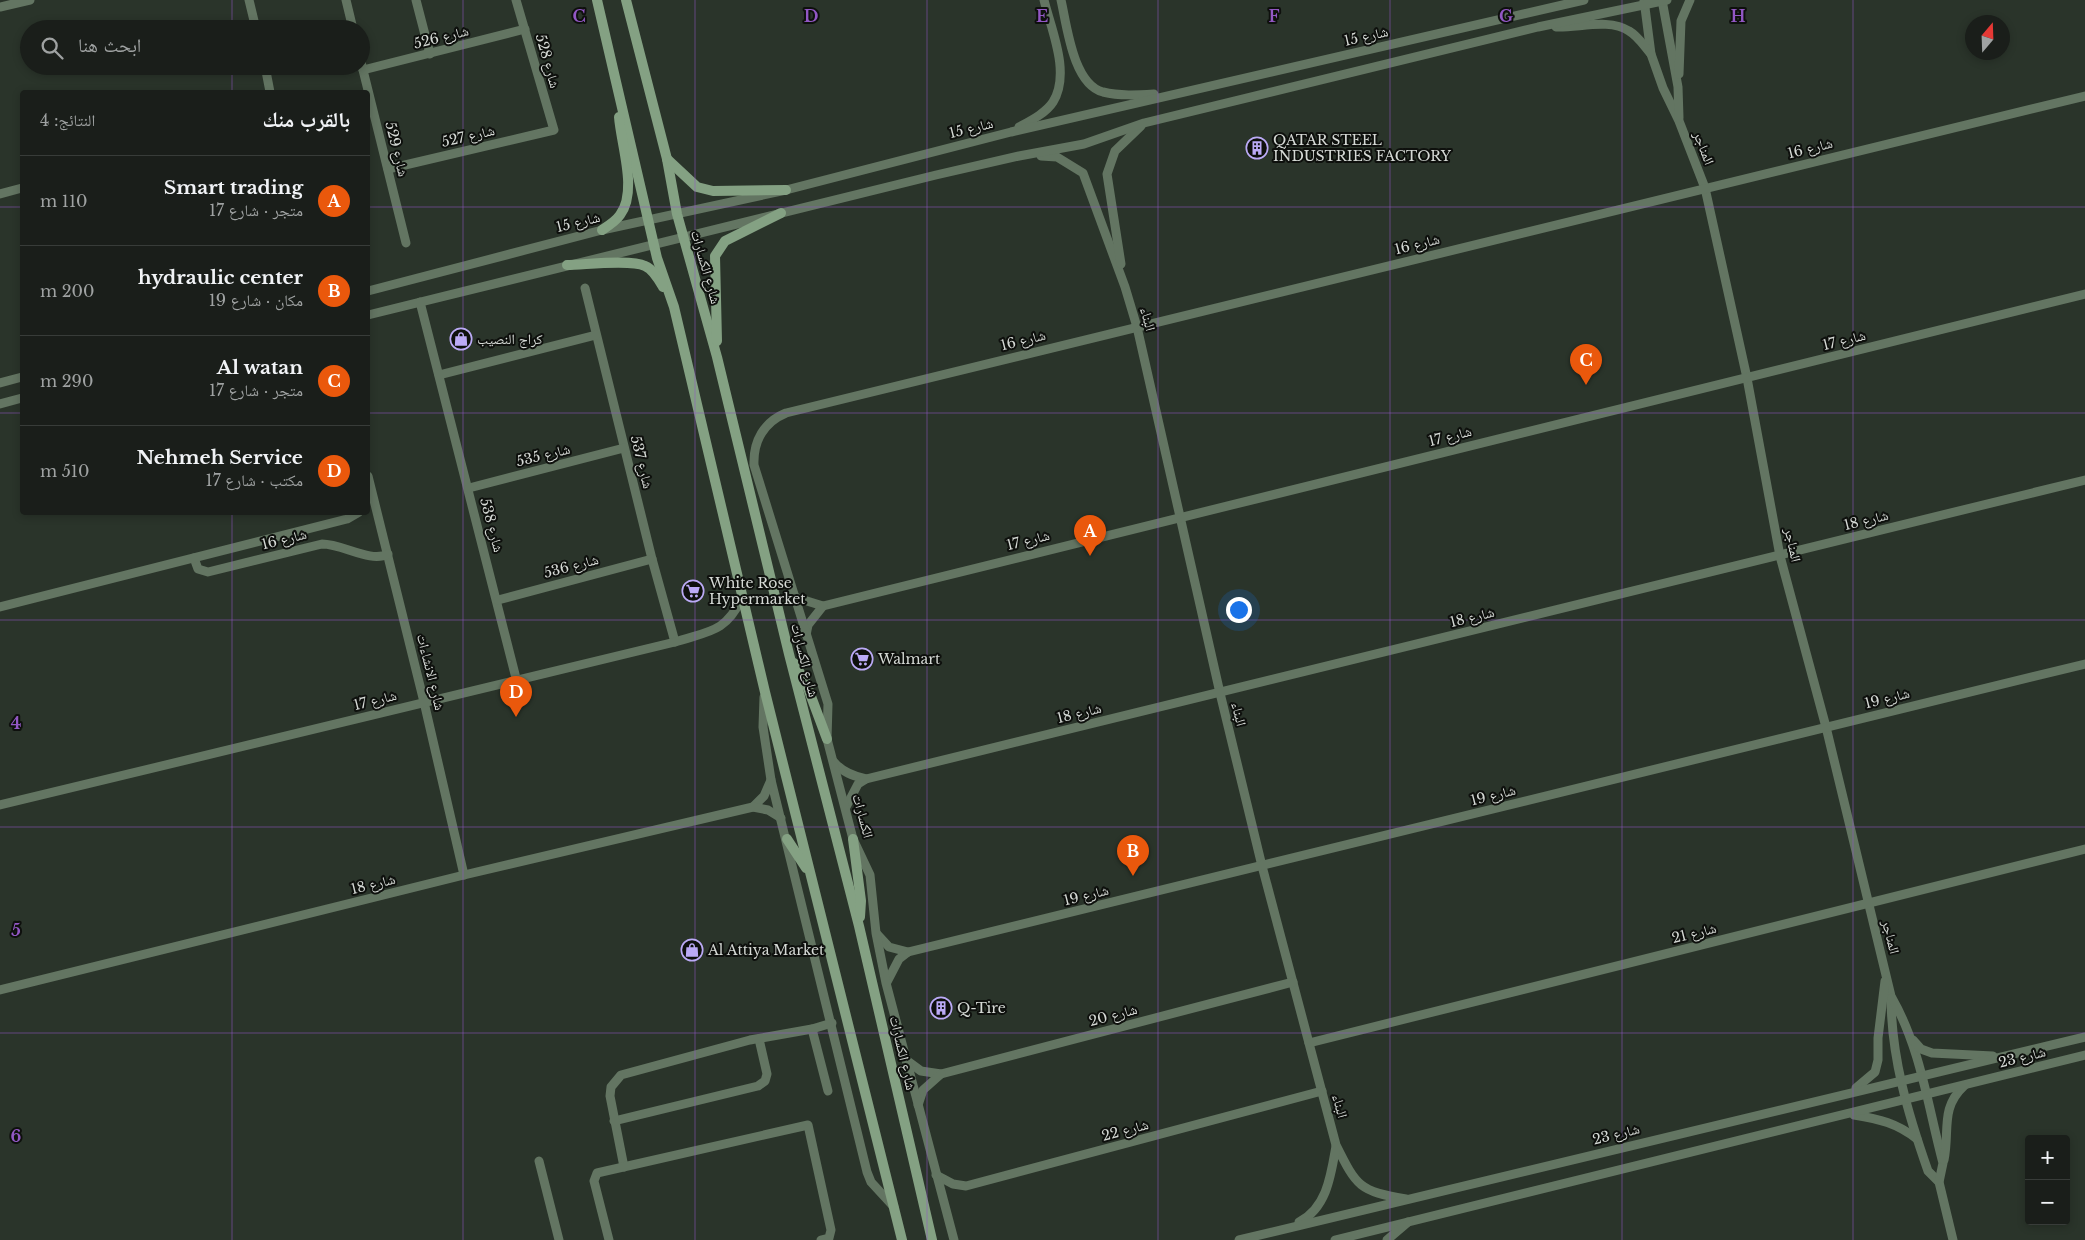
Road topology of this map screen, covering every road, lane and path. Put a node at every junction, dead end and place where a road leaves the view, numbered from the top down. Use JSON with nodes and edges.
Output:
{"nodes":[{"id":1,"x":30,"y":0,"type":"edge"},
{"id":2,"x":249,"y":0,"type":"edge"},
{"id":3,"x":346,"y":0,"type":"edge"},
{"id":4,"x":416,"y":0,"type":"edge"},
{"id":5,"x":516,"y":0,"type":"edge"},
{"id":6,"x":597,"y":0,"type":"edge"},
{"id":7,"x":626,"y":0,"type":"edge"},
{"id":8,"x":1044,"y":0,"type":"edge"},
{"id":9,"x":1061,"y":0,"type":"edge"},
{"id":10,"x":1584,"y":0,"type":"edge"},
{"id":11,"x":1664,"y":0,"type":"edge"},
{"id":12,"x":1690,"y":0,"type":"edge"},
{"id":13,"x":1645,"y":3,"type":"edge"},
{"id":14,"x":0,"y":7,"type":"edge"},
{"id":15,"x":254,"y":20,"type":"edge"},
{"id":16,"x":351,"y":20,"type":"edge"},
{"id":17,"x":1538,"y":27,"type":"junction"},
{"id":18,"x":525,"y":29,"type":"junction"},
{"id":19,"x":430,"y":54,"type":"junction"},
{"id":20,"x":1651,"y":54,"type":"junction"},
{"id":21,"x":370,"y":65,"type":"edge"},
{"id":22,"x":266,"y":75,"type":"edge"},
{"id":23,"x":364,"y":75,"type":"edge"},
{"id":24,"x":1678,"y":87,"type":"junction"},
{"id":25,"x":270,"y":90,"type":"edge"},
{"id":26,"x":368,"y":90,"type":"edge"},
{"id":27,"x":618,"y":91,"type":"junction"},
{"id":28,"x":1175,"y":94,"type":"junction"},
{"id":29,"x":2085,"y":96,"type":"edge"},
{"id":30,"x":370,"y":98,"type":"edge"},
{"id":31,"x":1679,"y":121,"type":"junction"},
{"id":32,"x":1144,"y":123,"type":"junction"},
{"id":33,"x":554,"y":130,"type":"joint"},
{"id":34,"x":1011,"y":132,"type":"junction"},
{"id":35,"x":1019,"y":156,"type":"junction"},
{"id":36,"x":667,"y":159,"type":"junction"},
{"id":37,"x":388,"y":169,"type":"junction"},
{"id":38,"x":1705,"y":188,"type":"junction"},
{"id":39,"x":20,"y":189,"type":"edge"},
{"id":40,"x":786,"y":190,"type":"junction"},
{"id":41,"x":0,"y":194,"type":"edge"},
{"id":42,"x":781,"y":213,"type":"junction"},
{"id":43,"x":677,"y":214,"type":"junction"},
{"id":44,"x":648,"y":220,"type":"junction"},
{"id":45,"x":602,"y":230,"type":"junction"},
{"id":46,"x":683,"y":238,"type":"junction"},
{"id":47,"x":406,"y":243,"type":"dead end"},
{"id":48,"x":654,"y":244,"type":"junction"},
{"id":49,"x":567,"y":266,"type":"junction"},
{"id":50,"x":1125,"y":287,"type":"junction"},
{"id":51,"x":585,"y":288,"type":"dead end"},
{"id":52,"x":370,"y":289,"type":"edge"},
{"id":53,"x":2085,"y":294,"type":"edge"},
{"id":54,"x":420,"y":302,"type":"junction"},
{"id":55,"x":674,"y":307,"type":"junction"},
{"id":56,"x":370,"y":314,"type":"edge"},
{"id":57,"x":1137,"y":327,"type":"junction"},
{"id":58,"x":596,"y":335,"type":"junction"},
{"id":59,"x":718,"y":356,"type":"junction"},
{"id":60,"x":439,"y":375,"type":"junction"},
{"id":61,"x":20,"y":378,"type":"edge"},
{"id":62,"x":1747,"y":378,"type":"junction"},
{"id":63,"x":0,"y":383,"type":"edge"},
{"id":64,"x":20,"y":399,"type":"edge"},
{"id":65,"x":0,"y":404,"type":"edge"},
{"id":66,"x":761,"y":431,"type":"joint"},
{"id":67,"x":624,"y":448,"type":"junction"},
{"id":68,"x":2085,"y":480,"type":"edge"},
{"id":69,"x":370,"y":484,"type":"edge"},
{"id":70,"x":468,"y":488,"type":"junction"},
{"id":71,"x":373,"y":497,"type":"junction"},
{"id":72,"x":370,"y":502,"type":"edge"},
{"id":73,"x":353,"y":515,"type":"edge"},
{"id":74,"x":1179,"y":516,"type":"junction"},
{"id":75,"x":388,"y":554,"type":"junction"},
{"id":76,"x":1780,"y":556,"type":"junction"},
{"id":77,"x":194,"y":558,"type":"junction"},
{"id":78,"x":652,"y":559,"type":"junction"},
{"id":79,"x":794,"y":597,"type":"junction"},
{"id":80,"x":742,"y":598,"type":"junction"},
{"id":81,"x":498,"y":600,"type":"junction"},
{"id":82,"x":823,"y":606,"type":"junction"},
{"id":83,"x":0,"y":607,"type":"edge"},
{"id":84,"x":806,"y":635,"type":"junction"},
{"id":85,"x":675,"y":642,"type":"junction"},
{"id":86,"x":789,"y":654,"type":"junction"},
{"id":87,"x":2085,"y":664,"type":"edge"},
{"id":88,"x":517,"y":682,"type":"junction"},
{"id":89,"x":764,"y":692,"type":"junction"},
{"id":90,"x":1220,"y":693,"type":"junction"},
{"id":91,"x":424,"y":702,"type":"junction"},
{"id":92,"x":1826,"y":728,"type":"junction"},
{"id":93,"x":827,"y":740,"type":"junction"},
{"id":94,"x":833,"y":761,"type":"junction"},
{"id":95,"x":866,"y":779,"type":"junction"},
{"id":96,"x":772,"y":780,"type":"junction"},
{"id":97,"x":0,"y":805,"type":"edge"},
{"id":98,"x":752,"y":807,"type":"junction"},
{"id":99,"x":846,"y":807,"type":"junction"},
{"id":100,"x":781,"y":818,"type":"junction"},
{"id":101,"x":852,"y":839,"type":"junction"},
{"id":102,"x":787,"y":840,"type":"junction"},
{"id":103,"x":2085,"y":849,"type":"edge"},
{"id":104,"x":1262,"y":866,"type":"junction"},
{"id":105,"x":464,"y":875,"type":"junction"},
{"id":106,"x":810,"y":875,"type":"junction"},
{"id":107,"x":1868,"y":903,"type":"junction"},
{"id":108,"x":859,"y":926,"type":"junction"},
{"id":109,"x":876,"y":933,"type":"junction"},
{"id":110,"x":908,"y":952,"type":"junction"},
{"id":111,"x":1886,"y":974,"type":"junction"},
{"id":112,"x":1293,"y":982,"type":"junction"},
{"id":113,"x":886,"y":983,"type":"junction"},
{"id":114,"x":0,"y":990,"type":"edge"},
{"id":115,"x":1891,"y":996,"type":"junction"},
{"id":116,"x":832,"y":1022,"type":"junction"},
{"id":117,"x":812,"y":1029,"type":"junction"},
{"id":118,"x":1911,"y":1037,"type":"junction"},
{"id":119,"x":2085,"y":1037,"type":"edge"},
{"id":120,"x":759,"y":1040,"type":"junction"},
{"id":121,"x":1309,"y":1043,"type":"junction"},
{"id":122,"x":2001,"y":1056,"type":"junction"},
{"id":123,"x":2085,"y":1056,"type":"edge"},
{"id":124,"x":906,"y":1060,"type":"junction"},
{"id":125,"x":941,"y":1074,"type":"junction"},
{"id":126,"x":1921,"y":1075,"type":"junction"},
{"id":127,"x":1900,"y":1080,"type":"junction"},
{"id":128,"x":1964,"y":1086,"type":"junction"},
{"id":129,"x":828,"y":1091,"type":"dead end"},
{"id":130,"x":1322,"y":1091,"type":"junction"},
{"id":131,"x":1849,"y":1092,"type":"junction"},
{"id":132,"x":1926,"y":1096,"type":"junction"},
{"id":133,"x":1905,"y":1101,"type":"junction"},
{"id":134,"x":918,"y":1108,"type":"junction"},
{"id":135,"x":1849,"y":1114,"type":"junction"},
{"id":136,"x":614,"y":1121,"type":"junction"},
{"id":137,"x":1917,"y":1139,"type":"junction"},
{"id":138,"x":1336,"y":1145,"type":"junction"},
{"id":139,"x":539,"y":1161,"type":"dead end"},
{"id":140,"x":1943,"y":1163,"type":"junction"},
{"id":141,"x":624,"y":1166,"type":"junction"},
{"id":142,"x":936,"y":1174,"type":"junction"},
{"id":143,"x":1939,"y":1182,"type":"junction"},
{"id":144,"x":1406,"y":1200,"type":"junction"},
{"id":145,"x":894,"y":1207,"type":"junction"},
{"id":146,"x":1410,"y":1220,"type":"junction"},
{"id":147,"x":1287,"y":1228,"type":"junction"},
{"id":148,"x":559,"y":1240,"type":"edge"},
{"id":149,"x":609,"y":1240,"type":"edge"},
{"id":150,"x":821,"y":1240,"type":"edge"},
{"id":151,"x":902,"y":1240,"type":"edge"},
{"id":152,"x":932,"y":1240,"type":"edge"},
{"id":153,"x":954,"y":1240,"type":"edge"},
{"id":154,"x":1239,"y":1240,"type":"edge"},
{"id":155,"x":1335,"y":1240,"type":"edge"},
{"id":156,"x":1387,"y":1240,"type":"edge"},
{"id":157,"x":1953,"y":1240,"type":"edge"}],
"edges":[{"from":1,"to":14,"type":"street"},
{"from":2,"to":15,"type":"street"},
{"from":3,"to":16,"type":"street"},
{"from":4,"to":19,"type":"street"},
{"from":5,"to":18,"type":"street","name":"شارع 528"},
{"from":6,"to":27,"type":"street"},
{"from":7,"to":36,"type":"street","name":"شارع الكسارات"},
{"from":8,"to":34,"type":"street"},
{"from":9,"to":28,"type":"street"},
{"from":10,"to":28,"type":"street","name":"شارع 15"},
{"from":11,"to":13,"type":"street"},
{"from":11,"to":24,"type":"street","name":"المناجر"},
{"from":12,"to":24,"type":"street","name":"المناجر"},
{"from":13,"to":17,"type":"street"},
{"from":13,"to":20,"type":"street","name":"المناجر"},
{"from":17,"to":20,"type":"street"},
{"from":17,"to":32,"type":"street"},
{"from":18,"to":19,"type":"street","name":"شارع 526"},
{"from":18,"to":33,"type":"street","name":"شارع 528"},
{"from":19,"to":21,"type":"street","name":"شارع 526"},
{"from":20,"to":31,"type":"street","name":"المناجر"},
{"from":22,"to":25,"type":"street"},
{"from":23,"to":26,"type":"street","name":"شارع 529"},
{"from":24,"to":31,"type":"street","name":"المناجر"},
{"from":27,"to":44,"type":"street"},
{"from":27,"to":45,"type":"street"},
{"from":28,"to":34,"type":"street","name":"شارع 15"},
{"from":29,"to":38,"type":"street","name":"شارع 16"},
{"from":30,"to":37,"type":"street","name":"شارع 529"},
{"from":31,"to":38,"type":"street","name":"المناجر"},
{"from":32,"to":35,"type":"street"},
{"from":32,"to":50,"type":"street","name":"البناء"},
{"from":33,"to":37,"type":"street","name":"شارع 527"},
{"from":34,"to":40,"type":"street","name":"شارع 15"},
{"from":35,"to":42,"type":"street"},
{"from":35,"to":50,"type":"street","name":"البناء"},
{"from":36,"to":40,"type":"street"},
{"from":36,"to":43,"type":"street","name":"شارع الكسارات"},
{"from":37,"to":47,"type":"street","name":"شارع 529"},
{"from":38,"to":57,"type":"street","name":"شارع 16"},
{"from":38,"to":62,"type":"street","name":"المناجر"},
{"from":39,"to":41,"type":"street"},
{"from":40,"to":43,"type":"street","name":"شارع 15"},
{"from":42,"to":46,"type":"street"},
{"from":42,"to":59,"type":"street"},
{"from":43,"to":44,"type":"street","name":"شارع 15"},
{"from":43,"to":46,"type":"street","name":"شارع الكسارات"},
{"from":44,"to":45,"type":"street","name":"شارع 15"},
{"from":44,"to":48,"type":"street"},
{"from":45,"to":52,"type":"street","name":"شارع 15"},
{"from":46,"to":48,"type":"street"},
{"from":46,"to":59,"type":"street","name":"شارع الكسارات"},
{"from":48,"to":49,"type":"street"},
{"from":48,"to":55,"type":"street"},
{"from":49,"to":54,"type":"street"},
{"from":49,"to":55,"type":"street"},
{"from":50,"to":57,"type":"street","name":"البناء"},
{"from":51,"to":58,"type":"street","name":"شارع 537"},
{"from":53,"to":62,"type":"street","name":"شارع 17"},
{"from":54,"to":56,"type":"street"},
{"from":54,"to":60,"type":"street"},
{"from":55,"to":80,"type":"street"},
{"from":57,"to":66,"type":"street","name":"شارع 16"},
{"from":57,"to":74,"type":"street","name":"البناء"},
{"from":58,"to":60,"type":"street"},
{"from":58,"to":67,"type":"street","name":"شارع 537"},
{"from":59,"to":86,"type":"street","name":"شارع الكسارات"},
{"from":60,"to":70,"type":"street","name":"شارع 538"},
{"from":61,"to":63,"type":"street"},
{"from":62,"to":74,"type":"street","name":"شارع 17"},
{"from":62,"to":76,"type":"street","name":"المناجر"},
{"from":64,"to":65,"type":"street"},
{"from":66,"to":79,"type":"street","name":"الكسارات"},
{"from":67,"to":70,"type":"street","name":"شارع 535"},
{"from":67,"to":78,"type":"street","name":"شارع 537"},
{"from":68,"to":76,"type":"street","name":"شارع 18"},
{"from":69,"to":71,"type":"street","name":"شارع الانشاءات"},
{"from":70,"to":81,"type":"street","name":"شارع 538"},
{"from":71,"to":72,"type":"street"},
{"from":71,"to":75,"type":"street","name":"شارع الانشاءات"},
{"from":73,"to":77,"type":"street","name":"شارع 16"},
{"from":74,"to":82,"type":"street","name":"شارع 17"},
{"from":74,"to":90,"type":"street","name":"البناء"},
{"from":75,"to":77,"type":"street","name":"شارع 16"},
{"from":75,"to":91,"type":"street","name":"شارع الانشاءات"},
{"from":76,"to":90,"type":"street","name":"شارع 18"},
{"from":76,"to":92,"type":"street","name":"المناجر"},
{"from":77,"to":83,"type":"street","name":"شارع 16"},
{"from":78,"to":81,"type":"street","name":"شارع 536"},
{"from":78,"to":85,"type":"street","name":"شارع 537"},
{"from":79,"to":82,"type":"street"},
{"from":79,"to":84,"type":"street","name":"الكسارات"},
{"from":80,"to":85,"type":"street","name":"شارع 17"},
{"from":80,"to":89,"type":"street"},
{"from":81,"to":88,"type":"street","name":"شارع 538"},
{"from":82,"to":84,"type":"street"},
{"from":84,"to":93,"type":"street","name":"الكسارات"},
{"from":85,"to":88,"type":"street","name":"شارع 17"},
{"from":86,"to":93,"type":"street"},
{"from":86,"to":108,"type":"street","name":"شارع الكسارات"},
{"from":87,"to":92,"type":"street","name":"شارع 19"},
{"from":88,"to":91,"type":"street","name":"شارع 17"},
{"from":89,"to":96,"type":"street"},
{"from":89,"to":106,"type":"street"},
{"from":90,"to":95,"type":"street","name":"شارع 18"},
{"from":90,"to":104,"type":"street","name":"البناء"},
{"from":91,"to":97,"type":"street","name":"شارع 17"},
{"from":91,"to":105,"type":"street","name":"شارع الانشاءات"},
{"from":92,"to":104,"type":"street","name":"شارع 19"},
{"from":92,"to":107,"type":"street","name":"المناجر"},
{"from":93,"to":94,"type":"street","name":"الكسارات"},
{"from":94,"to":95,"type":"street"},
{"from":94,"to":99,"type":"street","name":"الكسارات"},
{"from":95,"to":99,"type":"street"},
{"from":96,"to":98,"type":"street"},
{"from":96,"to":100,"type":"street"},
{"from":98,"to":100,"type":"street"},
{"from":98,"to":105,"type":"street","name":"شارع 18"},
{"from":99,"to":101,"type":"street","name":"الكسارات"},
{"from":100,"to":102,"type":"street"},
{"from":101,"to":108,"type":"street"},
{"from":101,"to":109,"type":"street","name":"الكسارات"},
{"from":102,"to":106,"type":"street"},
{"from":102,"to":116,"type":"street"},
{"from":103,"to":107,"type":"street","name":"شارع 21"},
{"from":104,"to":110,"type":"street","name":"شارع 19"},
{"from":104,"to":112,"type":"street","name":"البناء"},
{"from":105,"to":114,"type":"street","name":"شارع 18"},
{"from":106,"to":145,"type":"street"},
{"from":107,"to":111,"type":"street","name":"المناجر"},
{"from":107,"to":121,"type":"street","name":"شارع 21"},
{"from":108,"to":152,"type":"street","name":"شارع الكسارات"},
{"from":109,"to":110,"type":"street"},
{"from":109,"to":113,"type":"street","name":"الكسارات"},
{"from":110,"to":113,"type":"street"},
{"from":111,"to":115,"type":"street","name":"المناجر"},
{"from":111,"to":131,"type":"street","name":"المناجر"},
{"from":112,"to":121,"type":"street","name":"البناء"},
{"from":112,"to":125,"type":"street","name":"شارع 20"},
{"from":113,"to":124,"type":"street","name":"الكسارات"},
{"from":115,"to":118,"type":"street","name":"المناجر"},
{"from":115,"to":127,"type":"street","name":"المناجر"},
{"from":116,"to":117,"type":"street"},
{"from":116,"to":145,"type":"street"},
{"from":117,"to":120,"type":"street"},
{"from":117,"to":129,"type":"street"},
{"from":118,"to":122,"type":"street","name":"شارع 23"},
{"from":118,"to":126,"type":"street","name":"المناجر"},
{"from":119,"to":122,"type":"street","name":"شارع 23"},
{"from":120,"to":136,"type":"street"},
{"from":120,"to":136,"type":"street"},
{"from":121,"to":130,"type":"street","name":"البناء"},
{"from":122,"to":126,"type":"street","name":"شارع 23"},
{"from":123,"to":128,"type":"street","name":"شارع 23"},
{"from":124,"to":125,"type":"street","name":"شارع 20"},
{"from":124,"to":134,"type":"street","name":"الكسارات"},
{"from":125,"to":134,"type":"street"},
{"from":126,"to":127,"type":"street","name":"شارع 23"},
{"from":126,"to":132,"type":"street","name":"المناجر"},
{"from":127,"to":131,"type":"street","name":"شارع 23"},
{"from":127,"to":133,"type":"street","name":"المناجر"},
{"from":128,"to":132,"type":"street","name":"شارع 23"},
{"from":128,"to":140,"type":"street","name":"المناجر"},
{"from":130,"to":138,"type":"street","name":"البناء"},
{"from":130,"to":142,"type":"street","name":"شارع 22"},
{"from":131,"to":144,"type":"street","name":"شارع 23"},
{"from":132,"to":133,"type":"street","name":"شارع 23"},
{"from":132,"to":140,"type":"street","name":"المناجر"},
{"from":133,"to":135,"type":"street","name":"شارع 23"},
{"from":133,"to":137,"type":"street","name":"المناجر"},
{"from":134,"to":142,"type":"street","name":"الكسارات"},
{"from":135,"to":137,"type":"street","name":"شارع 23"},
{"from":135,"to":146,"type":"street","name":"شارع 23"},
{"from":136,"to":141,"type":"street"},
{"from":137,"to":143,"type":"street","name":"المناجر"},
{"from":138,"to":144,"type":"street","name":"البناء"},
{"from":138,"to":147,"type":"street","name":"البناء"},
{"from":139,"to":148,"type":"street"},
{"from":140,"to":143,"type":"street","name":"المناجر"},
{"from":141,"to":149,"type":"street"},
{"from":141,"to":150,"type":"street"},
{"from":142,"to":153,"type":"street","name":"الكسارات"},
{"from":143,"to":157,"type":"street","name":"المناجر"},
{"from":144,"to":147,"type":"street","name":"شارع 23"},
{"from":145,"to":151,"type":"street"},
{"from":146,"to":155,"type":"street","name":"شارع 23"},
{"from":146,"to":156,"type":"street"},
{"from":147,"to":154,"type":"street","name":"شارع 23"}]}
